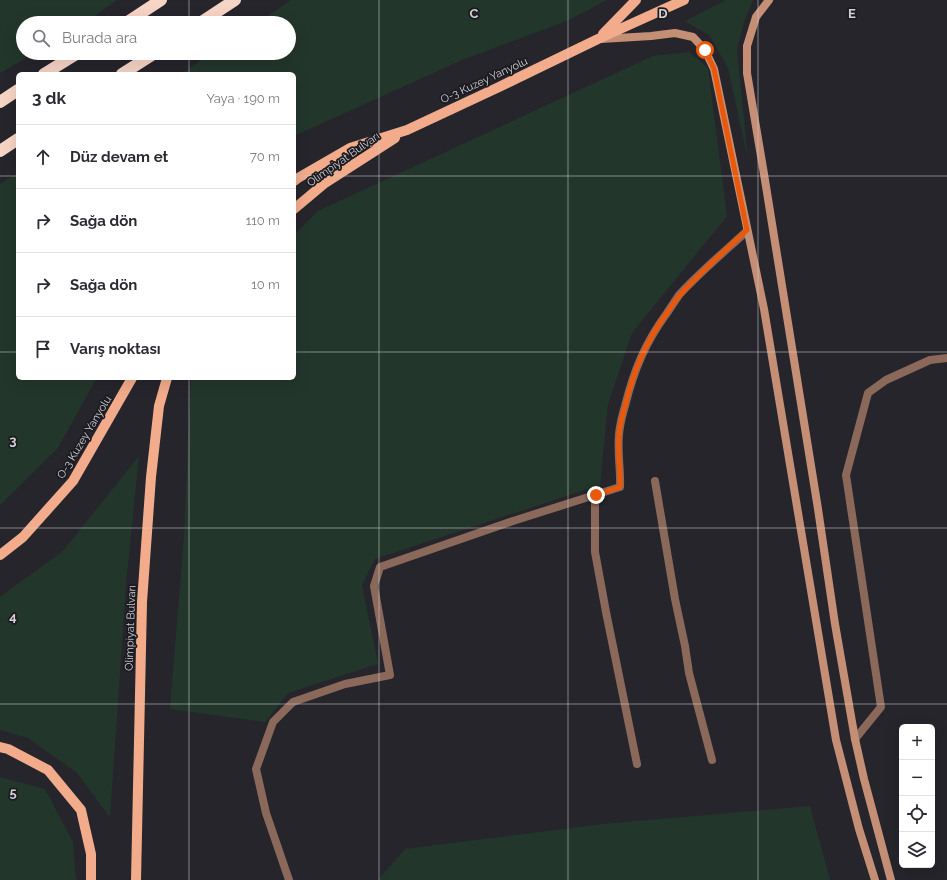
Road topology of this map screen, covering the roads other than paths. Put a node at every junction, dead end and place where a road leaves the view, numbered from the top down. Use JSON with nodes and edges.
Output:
{"nodes":[{"id":1,"x":161,"y":0,"type":"edge"},
{"id":2,"x":235,"y":0,"type":"edge"},
{"id":3,"x":636,"y":0,"type":"edge"},
{"id":4,"x":684,"y":0,"type":"edge"},
{"id":5,"x":769,"y":0,"type":"edge"},
{"id":6,"x":137,"y":16,"type":"edge"},
{"id":7,"x":211,"y":16,"type":"edge"},
{"id":8,"x":598,"y":39,"type":"junction"},
{"id":9,"x":67,"y":60,"type":"edge"},
{"id":10,"x":143,"y":60,"type":"edge"},
{"id":11,"x":47,"y":72,"type":"edge"},
{"id":12,"x":125,"y":72,"type":"edge"},
{"id":13,"x":16,"y":91,"type":"edge"},
{"id":14,"x":0,"y":102,"type":"edge"},
{"id":15,"x":407,"y":130,"type":"junction"},
{"id":16,"x":16,"y":140,"type":"edge"},
{"id":17,"x":0,"y":151,"type":"edge"},
{"id":18,"x":296,"y":180,"type":"edge"},
{"id":19,"x":296,"y":207,"type":"edge"},
{"id":20,"x":747,"y":230,"type":"junction"},
{"id":21,"x":947,"y":358,"type":"edge"},
{"id":22,"x":131,"y":380,"type":"edge"},
{"id":23,"x":166,"y":380,"type":"edge"},
{"id":24,"x":655,"y":481,"type":"dead end"},
{"id":25,"x":596,"y":495,"type":"junction"},
{"id":26,"x":0,"y":555,"type":"edge"},
{"id":27,"x":855,"y":739,"type":"junction"},
{"id":28,"x":0,"y":747,"type":"edge"},
{"id":29,"x":712,"y":760,"type":"dead end"},
{"id":30,"x":637,"y":764,"type":"dead end"},
{"id":31,"x":91,"y":880,"type":"edge"},
{"id":32,"x":136,"y":880,"type":"edge"},
{"id":33,"x":289,"y":880,"type":"edge"},
{"id":34,"x":875,"y":880,"type":"edge"},
{"id":35,"x":891,"y":880,"type":"edge"}],
"edges":[{"from":1,"to":6,"type":"highway"},
{"from":2,"to":7,"type":"highway"},
{"from":3,"to":8,"type":"main road"},
{"from":4,"to":8,"type":"main road","name":"O-3 Kuzey Yanyolu"},
{"from":5,"to":27,"type":"street"},
{"from":8,"to":15,"type":"main road","name":"O-3 Kuzey Yanyolu"},
{"from":8,"to":20,"type":"street"},
{"from":9,"to":11,"type":"highway"},
{"from":10,"to":12,"type":"highway"},
{"from":13,"to":14,"type":"highway"},
{"from":15,"to":18,"type":"main road","name":"O-3 Kuzey Yanyolu"},
{"from":15,"to":19,"type":"main road","name":"Olimpiyat Bulvarı"},
{"from":16,"to":17,"type":"highway"},
{"from":20,"to":25,"type":"street"},
{"from":20,"to":34,"type":"street"},
{"from":21,"to":27,"type":"street"},
{"from":22,"to":26,"type":"main road","name":"O-3 Kuzey Yanyolu"},
{"from":23,"to":32,"type":"main road","name":"Olimpiyat Bulvarı"},
{"from":24,"to":29,"type":"street"},
{"from":25,"to":30,"type":"street"},
{"from":25,"to":33,"type":"street"},
{"from":27,"to":35,"type":"street"},
{"from":28,"to":31,"type":"main road"}]}
